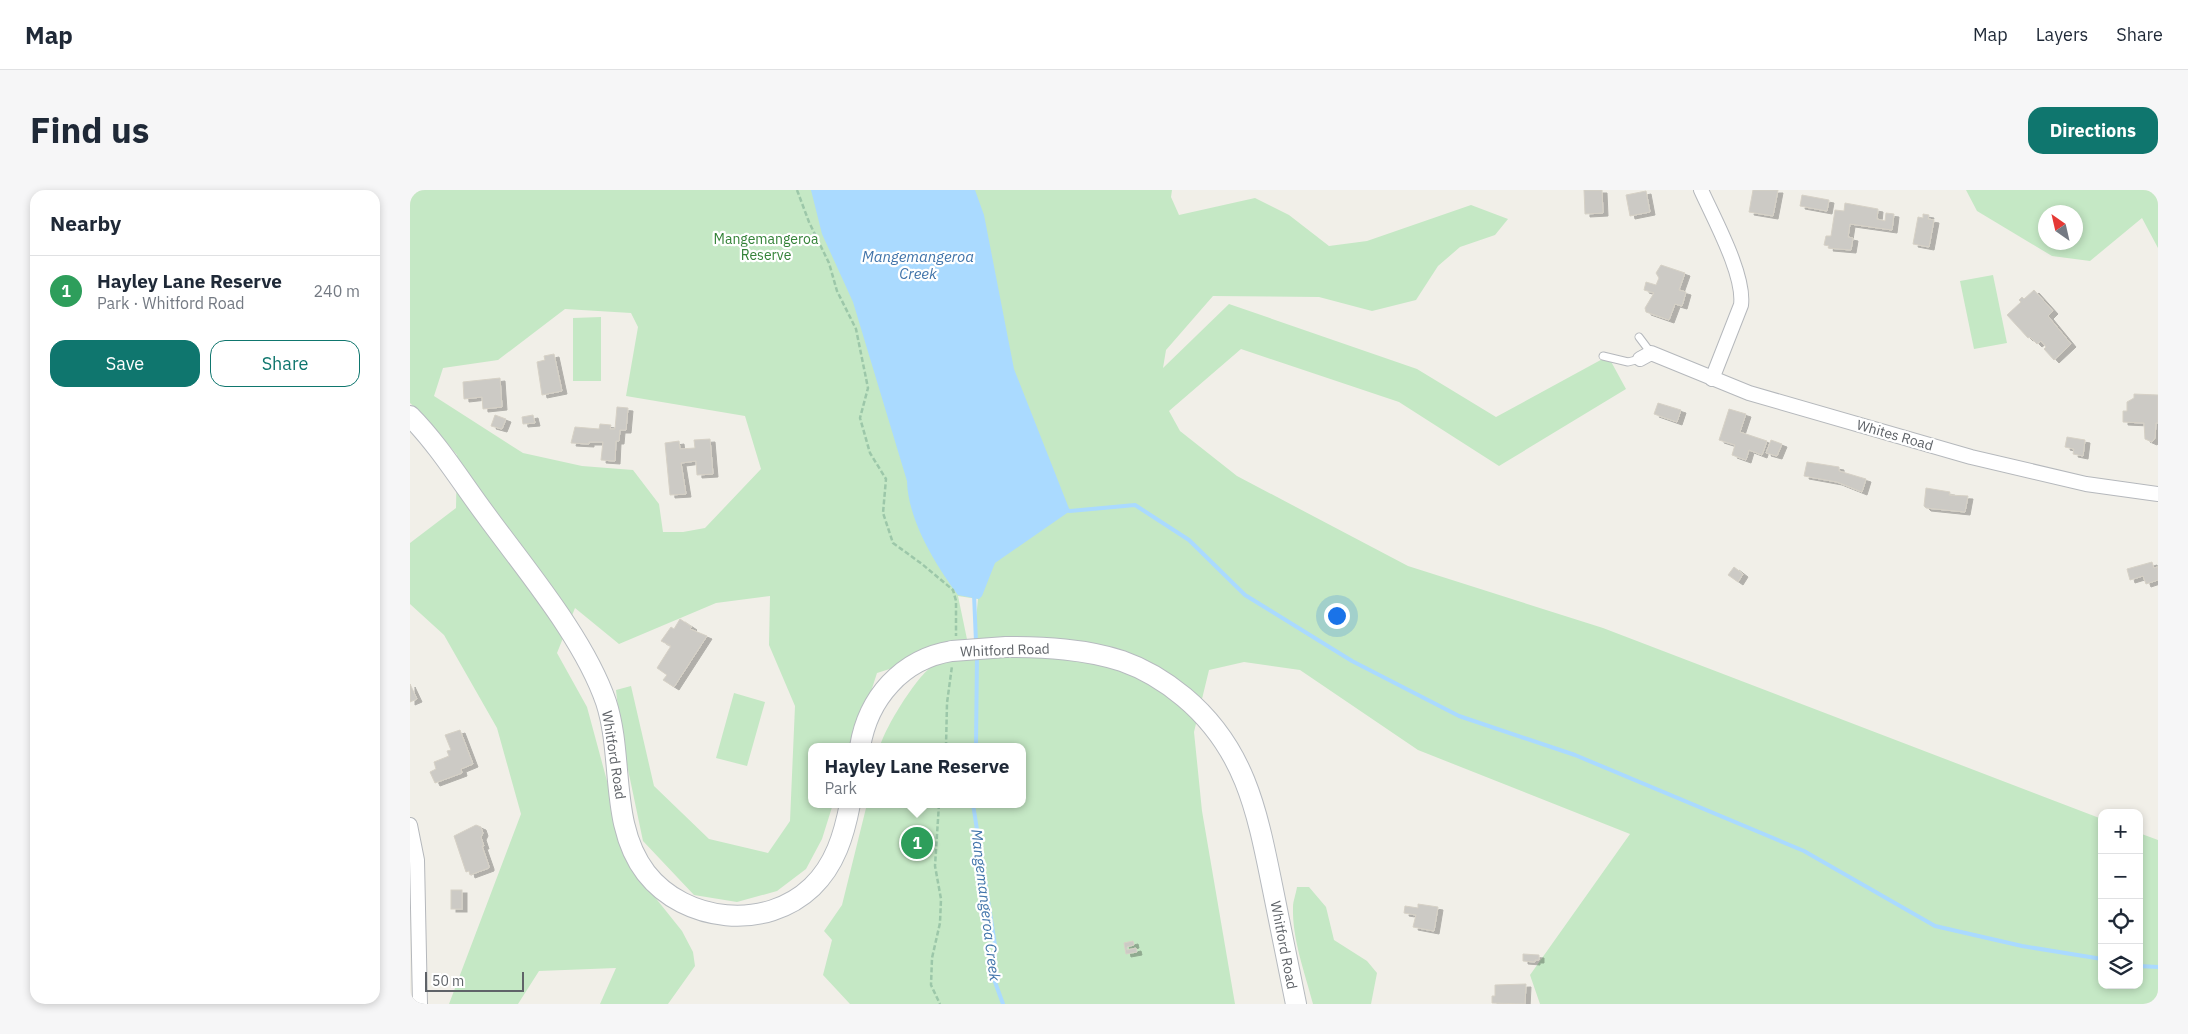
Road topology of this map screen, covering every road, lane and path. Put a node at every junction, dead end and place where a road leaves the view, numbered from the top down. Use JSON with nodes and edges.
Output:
{"nodes":[{"id":1,"x":797,"y":190,"type":"edge"},
{"id":2,"x":1701,"y":190,"type":"edge"},
{"id":3,"x":1639,"y":337,"type":"dead end"},
{"id":4,"x":1603,"y":356,"type":"dead end"},
{"id":5,"x":1646,"y":356,"type":"junction"},
{"id":6,"x":1712,"y":379,"type":"junction"},
{"id":7,"x":410,"y":416,"type":"edge"},
{"id":8,"x":2158,"y":494,"type":"edge"},
{"id":9,"x":953,"y":651,"type":"junction"},
{"id":10,"x":861,"y":743,"type":"edge"},
{"id":11,"x":946,"y":743,"type":"edge"},
{"id":12,"x":849,"y":808,"type":"edge"},
{"id":13,"x":939,"y":808,"type":"edge"},
{"id":14,"x":410,"y":825,"type":"edge"},
{"id":15,"x":420,"y":1004,"type":"edge"},
{"id":16,"x":940,"y":1004,"type":"edge"},
{"id":17,"x":1296,"y":1004,"type":"edge"}],
"edges":[{"from":1,"to":9,"type":"path"},
{"from":2,"to":6,"type":"street"},
{"from":3,"to":5,"type":"lane"},
{"from":4,"to":5,"type":"lane"},
{"from":5,"to":6,"type":"street","name":"Whites Road"},
{"from":6,"to":8,"type":"street","name":"Whites Road"},
{"from":7,"to":12,"type":"main road","name":"Whitford Road"},
{"from":9,"to":10,"type":"main road","name":"Whitford Road"},
{"from":9,"to":11,"type":"path"},
{"from":9,"to":17,"type":"main road","name":"Whitford Road","bridge":true},
{"from":13,"to":16,"type":"path"},
{"from":14,"to":15,"type":"street"}]}
